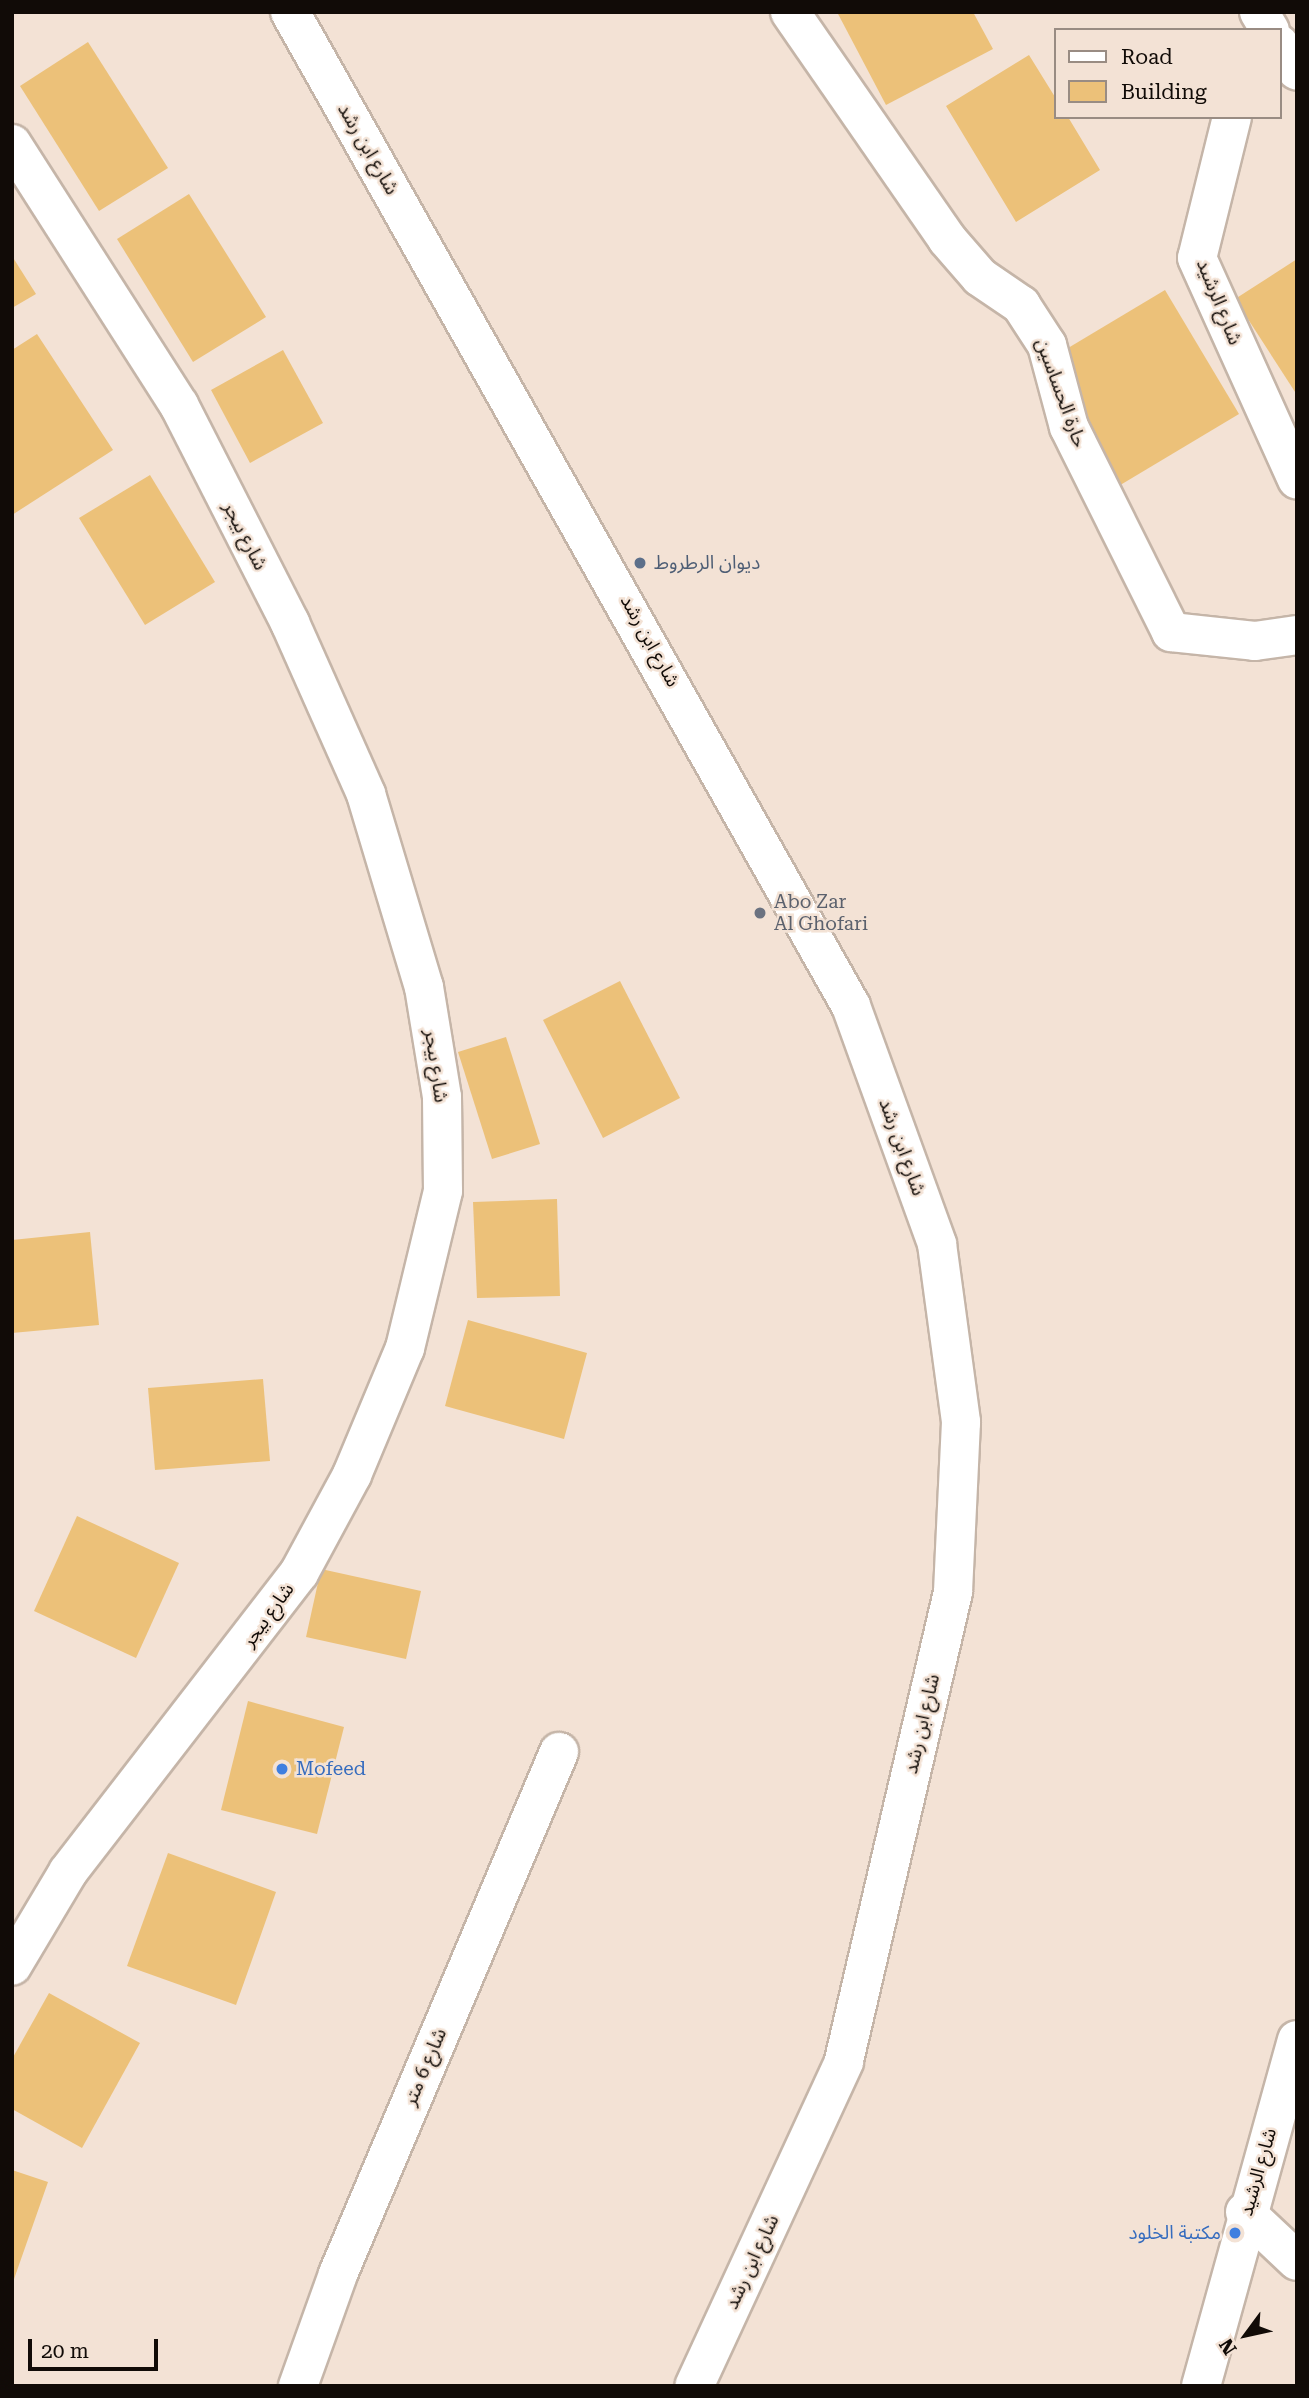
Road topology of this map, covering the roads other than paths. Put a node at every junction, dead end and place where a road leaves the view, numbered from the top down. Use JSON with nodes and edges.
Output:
{"nodes":[{"id":1,"x":290,"y":12,"type":"edge"},
{"id":2,"x":790,"y":12,"type":"edge"},
{"id":3,"x":1259,"y":12,"type":"edge"},
{"id":4,"x":1269,"y":28,"type":"edge"},
{"id":5,"x":1281,"y":47,"type":"edge"},
{"id":6,"x":1297,"y":71,"type":"edge"},
{"id":7,"x":1232,"y":119,"type":"edge"},
{"id":8,"x":12,"y":144,"type":"edge"},
{"id":9,"x":1297,"y":479,"type":"edge"},
{"id":10,"x":1297,"y":635,"type":"edge"},
{"id":11,"x":559,"y":1752,"type":"dead end"},
{"id":12,"x":12,"y":1966,"type":"edge"},
{"id":13,"x":1297,"y":2040,"type":"edge"},
{"id":14,"x":1245,"y":2212,"type":"junction"},
{"id":15,"x":1297,"y":2262,"type":"edge"},
{"id":16,"x":298,"y":2386,"type":"edge"},
{"id":17,"x":694,"y":2386,"type":"edge"},
{"id":18,"x":1202,"y":2386,"type":"edge"}],
"edges":[{"from":1,"to":17,"type":"street","name":"شارع ابن رشد"},
{"from":2,"to":10,"type":"street","name":"حارة الحساسين"},
{"from":3,"to":4,"type":"street"},
{"from":5,"to":6,"type":"street"},
{"from":7,"to":9,"type":"street","name":"شارع الرشيد"},
{"from":8,"to":12,"type":"street","name":"شارع بيجر"},
{"from":11,"to":16,"type":"street","name":"شارع 6 متر"},
{"from":13,"to":14,"type":"street","name":"شارع الرشيد"},
{"from":14,"to":15,"type":"street"},
{"from":14,"to":18,"type":"street","name":"شارع الرشيد"}]}
